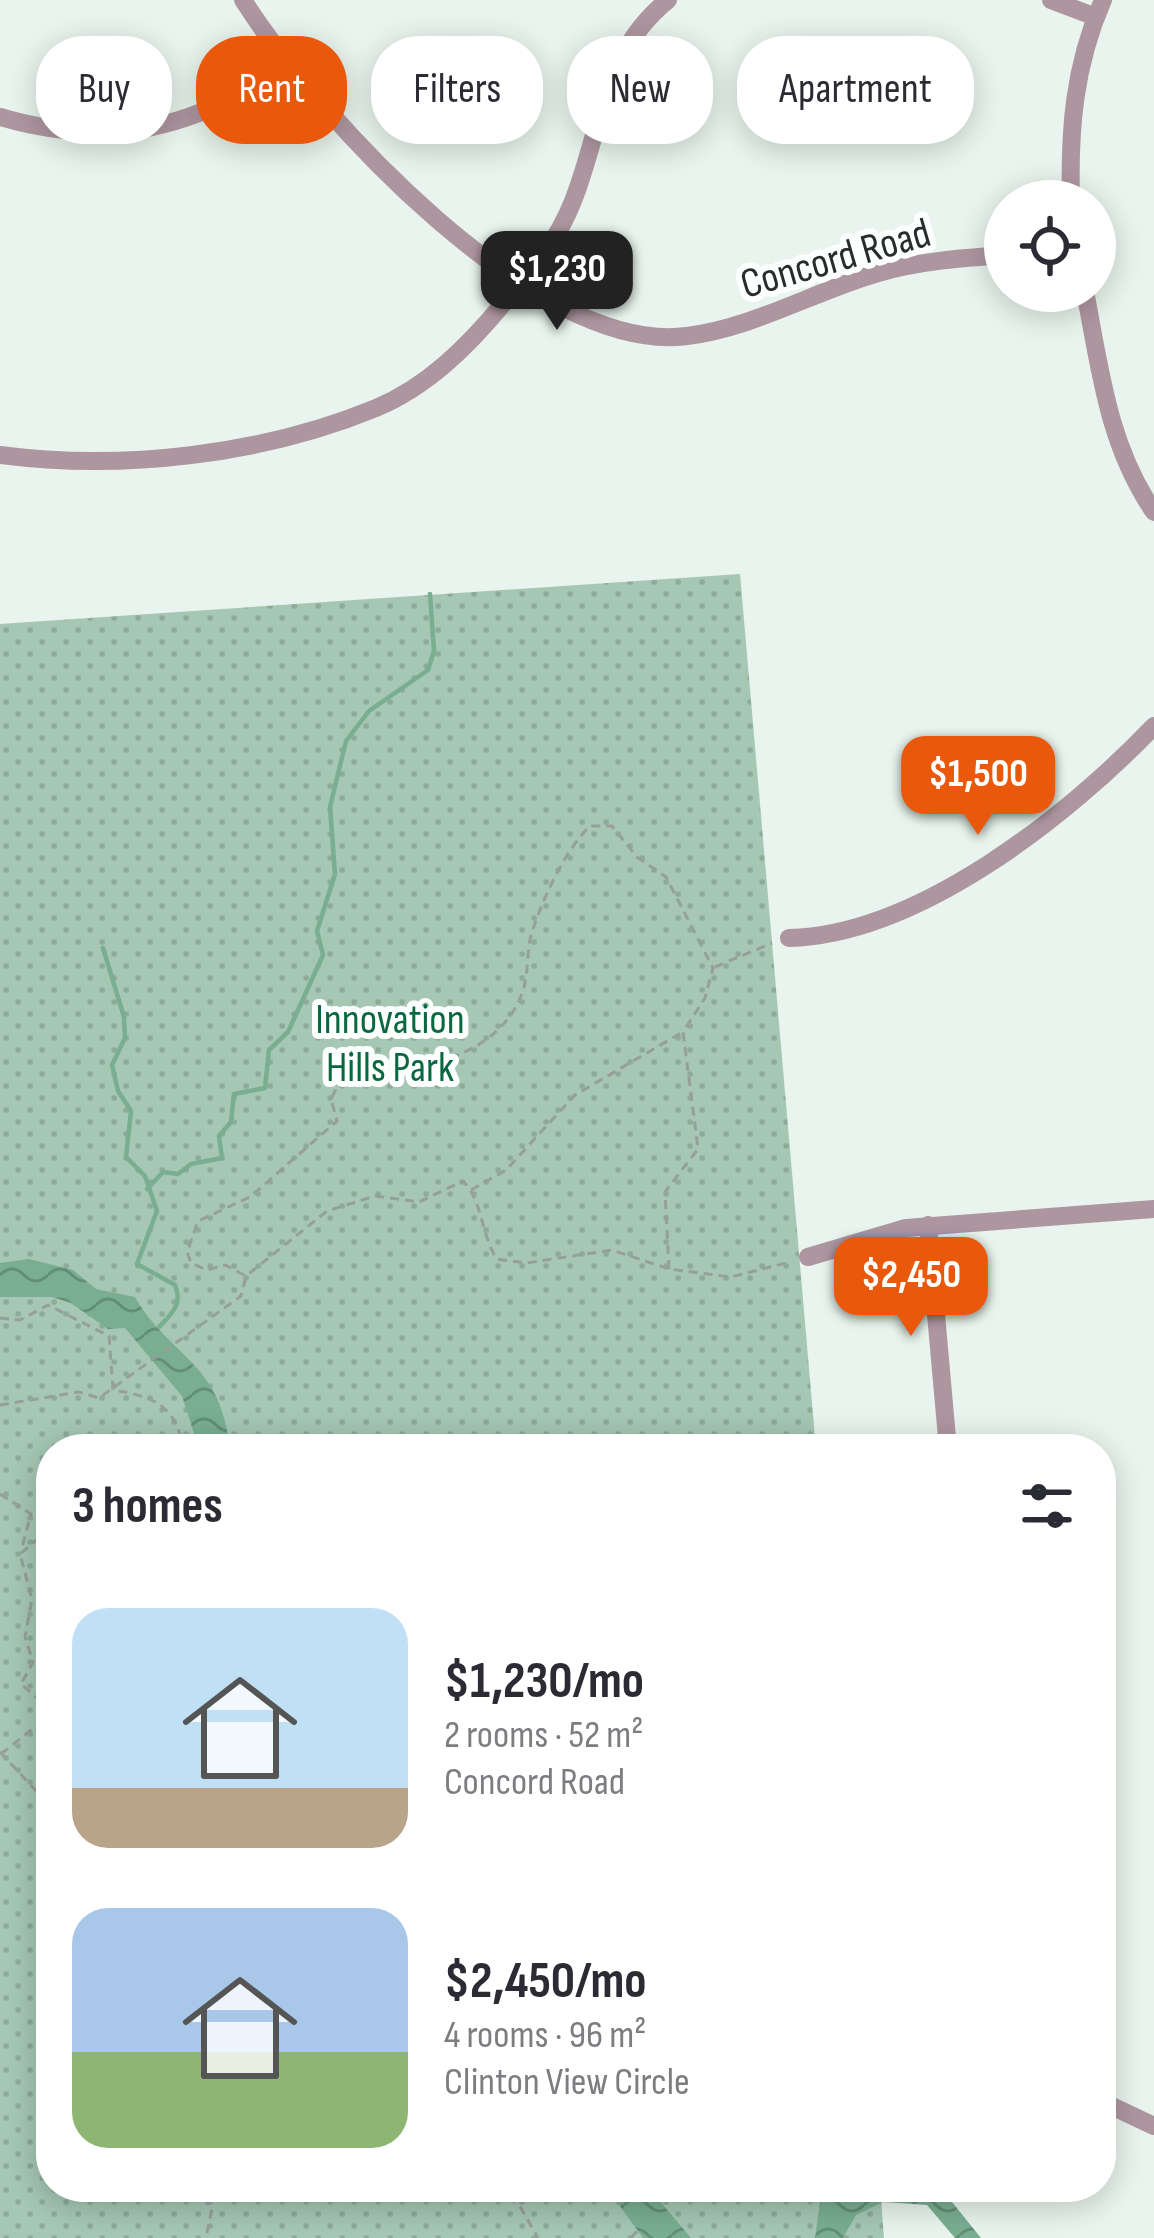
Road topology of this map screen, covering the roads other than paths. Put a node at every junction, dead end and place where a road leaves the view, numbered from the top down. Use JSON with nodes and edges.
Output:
{"nodes":[{"id":1,"x":244,"y":0,"type":"edge"},
{"id":2,"x":668,"y":0,"type":"edge"},
{"id":3,"x":1051,"y":0,"type":"edge"},
{"id":4,"x":1099,"y":8,"type":"edge"},
{"id":5,"x":269,"y":36,"type":"edge"},
{"id":6,"x":196,"y":114,"type":"edge"},
{"id":7,"x":0,"y":117,"type":"edge"},
{"id":8,"x":347,"y":129,"type":"edge"},
{"id":9,"x":1070,"y":180,"type":"edge"},
{"id":10,"x":984,"y":257,"type":"edge"},
{"id":11,"x":526,"y":285,"type":"junction"},
{"id":12,"x":1089,"y":312,"type":"edge"},
{"id":13,"x":0,"y":455,"type":"edge"},
{"id":14,"x":1154,"y":512,"type":"edge"},
{"id":15,"x":1154,"y":726,"type":"edge"},
{"id":16,"x":789,"y":938,"type":"road end"},
{"id":17,"x":1154,"y":1209,"type":"edge"},
{"id":18,"x":928,"y":1225,"type":"junction"},
{"id":19,"x":808,"y":1258,"type":"road end"},
{"id":20,"x":947,"y":1434,"type":"edge"},
{"id":21,"x":1116,"y":2108,"type":"edge"},
{"id":22,"x":1154,"y":2126,"type":"edge"}],
"edges":[{"from":1,"to":5,"type":"street","name":"Concord Road"},
{"from":2,"to":11,"type":"street"},
{"from":3,"to":4,"type":"street"},
{"from":4,"to":9,"type":"street"},
{"from":6,"to":7,"type":"street"},
{"from":8,"to":11,"type":"street","name":"Concord Road"},
{"from":10,"to":11,"type":"street","name":"Concord Road"},
{"from":11,"to":13,"type":"street"},
{"from":12,"to":14,"type":"street"},
{"from":15,"to":16,"type":"street"},
{"from":17,"to":18,"type":"street"},
{"from":18,"to":19,"type":"street"},
{"from":18,"to":20,"type":"street"},
{"from":21,"to":22,"type":"street"}]}
